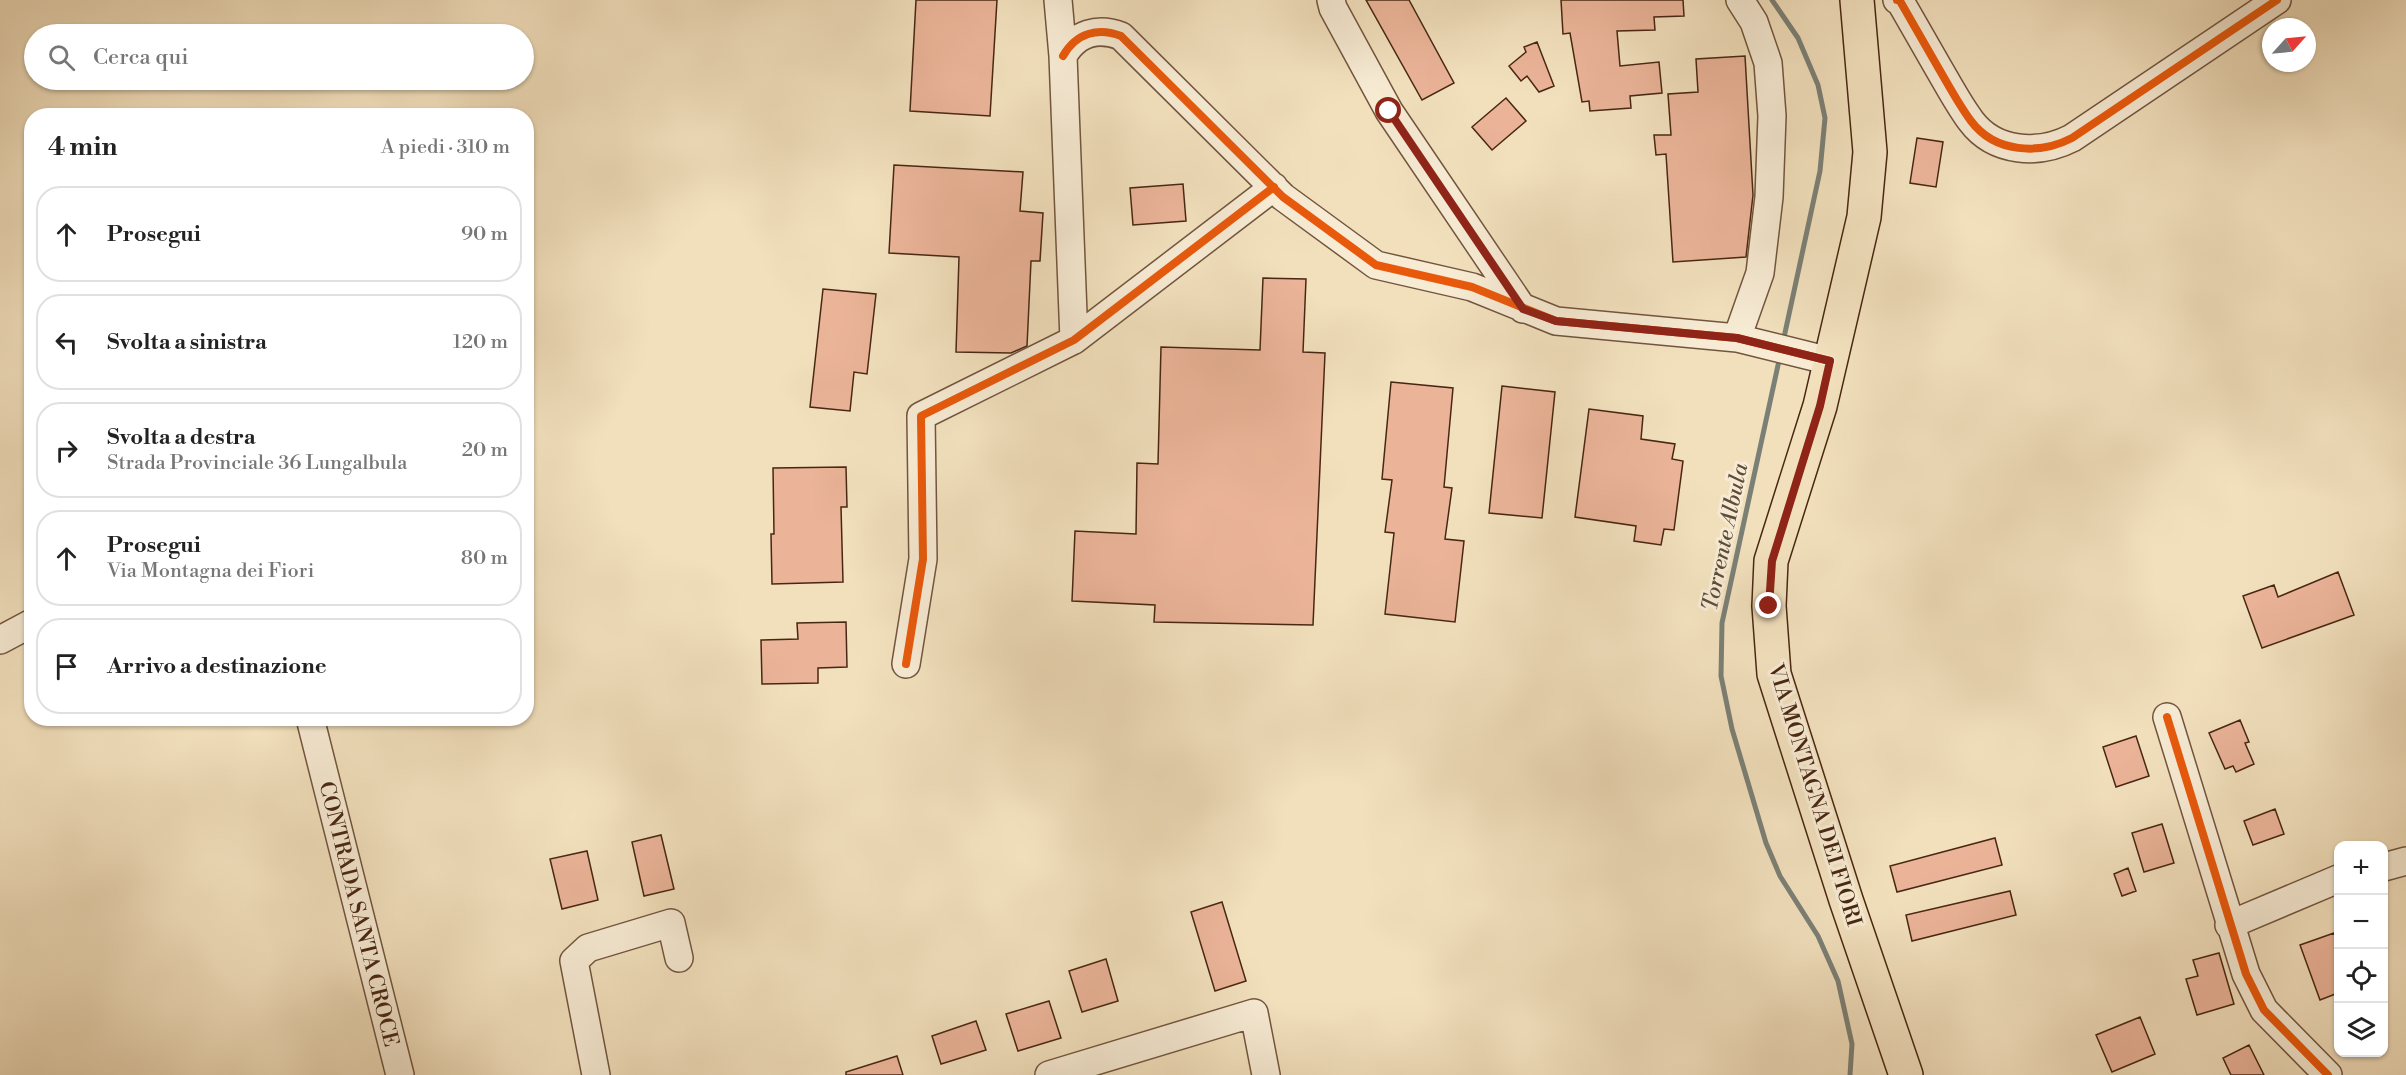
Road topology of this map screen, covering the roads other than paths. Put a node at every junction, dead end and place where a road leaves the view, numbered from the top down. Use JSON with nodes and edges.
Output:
{"nodes":[{"id":1,"x":1058,"y":0,"type":"edge"},
{"id":2,"x":1331,"y":0,"type":"edge"},
{"id":3,"x":1740,"y":0,"type":"edge"},
{"id":4,"x":1857,"y":0,"type":"edge"},
{"id":5,"x":1897,"y":0,"type":"edge"},
{"id":6,"x":2277,"y":0,"type":"edge"},
{"id":7,"x":1063,"y":56,"type":"junction"},
{"id":8,"x":1274,"y":187,"type":"junction"},
{"id":9,"x":1523,"y":309,"type":"junction"},
{"id":10,"x":1074,"y":340,"type":"junction"},
{"id":11,"x":1746,"y":340,"type":"junction"},
{"id":12,"x":1820,"y":358,"type":"junction"},
{"id":13,"x":24,"y":627,"type":"edge"},
{"id":14,"x":0,"y":640,"type":"edge"},
{"id":15,"x":906,"y":664,"type":"dead end"},
{"id":16,"x":2167,"y":717,"type":"dead end"},
{"id":17,"x":312,"y":726,"type":"edge"},
{"id":18,"x":2406,"y":861,"type":"edge"},
{"id":19,"x":2388,"y":866,"type":"edge"},
{"id":20,"x":2334,"y":881,"type":"edge"},
{"id":21,"x":2229,"y":925,"type":"junction"},
{"id":22,"x":679,"y":958,"type":"dead end"},
{"id":23,"x":400,"y":1075,"type":"edge"},
{"id":24,"x":596,"y":1075,"type":"edge"},
{"id":25,"x":1050,"y":1075,"type":"edge"},
{"id":26,"x":1266,"y":1075,"type":"edge"},
{"id":27,"x":1906,"y":1075,"type":"edge"},
{"id":28,"x":2328,"y":1075,"type":"edge"}],
"edges":[{"from":1,"to":7,"type":"street"},
{"from":2,"to":9,"type":"street"},
{"from":3,"to":11,"type":"street"},
{"from":4,"to":12,"type":"main road","name":"VIA MONTAGNA DEI FIORI"},
{"from":5,"to":6,"type":"street"},
{"from":7,"to":8,"type":"street"},
{"from":7,"to":10,"type":"street"},
{"from":8,"to":9,"type":"street"},
{"from":8,"to":10,"type":"street"},
{"from":9,"to":11,"type":"street"},
{"from":10,"to":15,"type":"street"},
{"from":11,"to":12,"type":"street"},
{"from":12,"to":27,"type":"main road","name":"VIA MONTAGNA DEI FIORI"},
{"from":13,"to":14,"type":"street"},
{"from":16,"to":21,"type":"street"},
{"from":17,"to":23,"type":"street","name":"CONTRADA SANTA CROCE"},
{"from":18,"to":19,"type":"street"},
{"from":20,"to":21,"type":"street"},
{"from":21,"to":28,"type":"street"},
{"from":22,"to":24,"type":"street"},
{"from":25,"to":26,"type":"street"}]}
